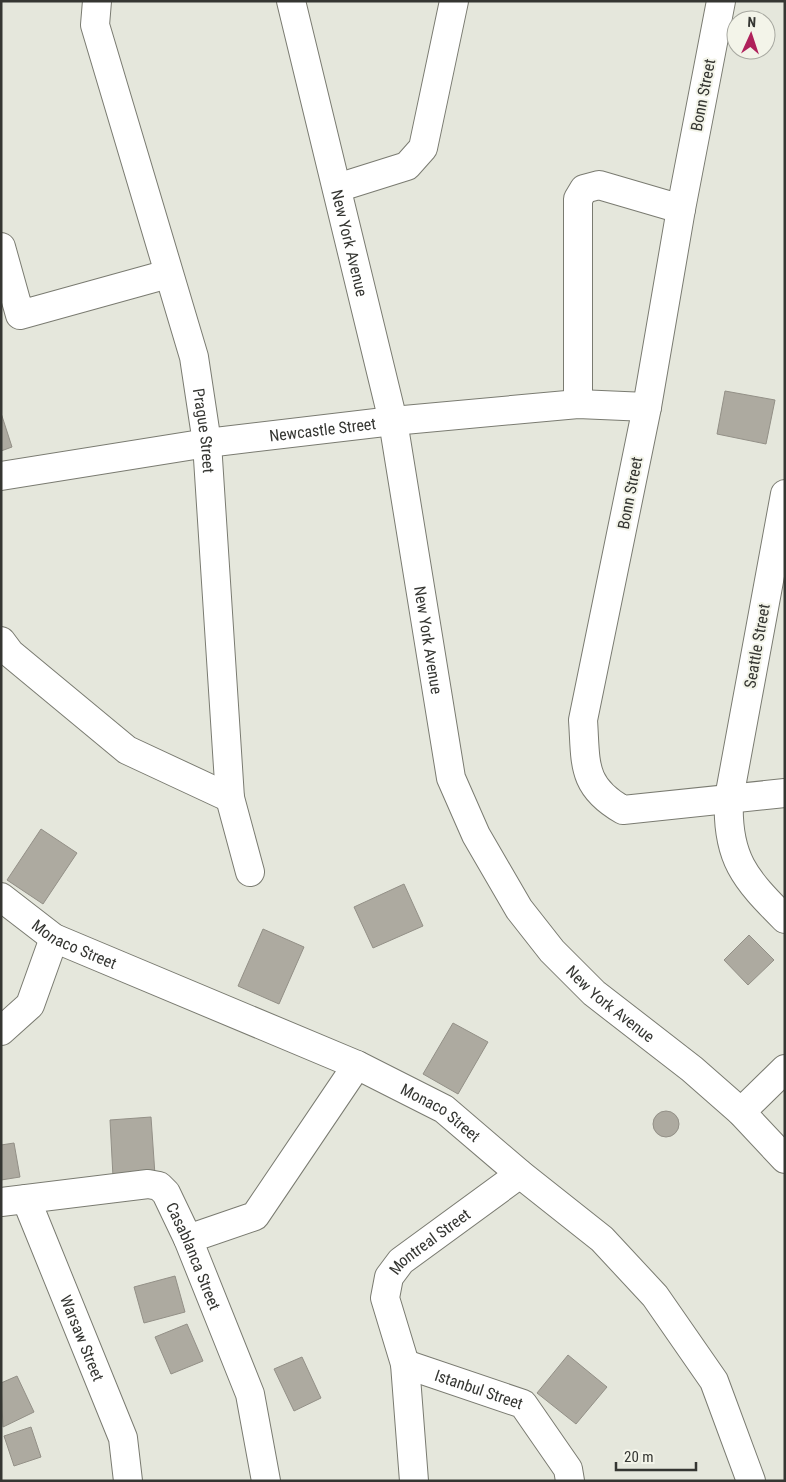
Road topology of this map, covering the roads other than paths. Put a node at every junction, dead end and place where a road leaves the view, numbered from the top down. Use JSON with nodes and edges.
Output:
{"nodes":[{"id":1,"x":97,"y":1,"type":"edge"},
{"id":2,"x":292,"y":1,"type":"edge"},
{"id":3,"x":454,"y":1,"type":"edge"},
{"id":4,"x":721,"y":1,"type":"edge"},
{"id":5,"x":338,"y":188,"type":"junction"},
{"id":6,"x":681,"y":209,"type":"junction"},
{"id":7,"x":1,"y":247,"type":"edge"},
{"id":8,"x":168,"y":274,"type":"junction"},
{"id":9,"x":578,"y":404,"type":"junction"},
{"id":10,"x":647,"y":408,"type":"junction"},
{"id":11,"x":392,"y":421,"type":"junction"},
{"id":12,"x":207,"y":443,"type":"junction"},
{"id":13,"x":1,"y":476,"type":"edge"},
{"id":14,"x":785,"y":494,"type":"edge"},
{"id":15,"x":1,"y":641,"type":"edge"},
{"id":16,"x":785,"y":793,"type":"edge"},
{"id":17,"x":230,"y":798,"type":"junction"},
{"id":18,"x":730,"y":798,"type":"junction"},
{"id":19,"x":250,"y":872,"type":"dead end"},
{"id":20,"x":1,"y":897,"type":"edge"},
{"id":21,"x":785,"y":919,"type":"edge"},
{"id":22,"x":54,"y":938,"type":"junction"},
{"id":23,"x":1,"y":1031,"type":"edge"},
{"id":24,"x":358,"y":1065,"type":"junction"},
{"id":25,"x":785,"y":1069,"type":"edge"},
{"id":26,"x":741,"y":1112,"type":"junction"},
{"id":27,"x":785,"y":1159,"type":"edge"},
{"id":28,"x":520,"y":1174,"type":"junction"},
{"id":29,"x":14,"y":1201,"type":"edge"},
{"id":30,"x":188,"y":1239,"type":"junction"},
{"id":31,"x":405,"y":1364,"type":"junction"},
{"id":32,"x":128,"y":1481,"type":"edge"},
{"id":33,"x":266,"y":1481,"type":"edge"},
{"id":34,"x":414,"y":1481,"type":"edge"},
{"id":35,"x":570,"y":1481,"type":"edge"},
{"id":36,"x":751,"y":1481,"type":"edge"}],
"edges":[{"from":1,"to":8,"type":"street","name":"Prague Street"},
{"from":2,"to":5,"type":"street","name":"New York Avenue"},
{"from":3,"to":5,"type":"street"},
{"from":4,"to":6,"type":"street","name":"Bonn Street"},
{"from":5,"to":11,"type":"street","name":"New York Avenue"},
{"from":6,"to":9,"type":"street"},
{"from":6,"to":10,"type":"street","name":"Bonn Street"},
{"from":7,"to":8,"type":"street"},
{"from":8,"to":12,"type":"street","name":"Prague Street"},
{"from":9,"to":10,"type":"street","name":"Newcastle Street"},
{"from":9,"to":11,"type":"street","name":"Newcastle Street"},
{"from":10,"to":18,"type":"street","name":"Bonn Street"},
{"from":11,"to":12,"type":"street","name":"Newcastle Street"},
{"from":11,"to":26,"type":"street","name":"New York Avenue"},
{"from":12,"to":13,"type":"street","name":"Newcastle Street"},
{"from":12,"to":17,"type":"street","name":"Prague Street"},
{"from":14,"to":18,"type":"street","name":"Seattle Street"},
{"from":15,"to":17,"type":"street"},
{"from":16,"to":18,"type":"street","name":"Bonn Street"},
{"from":17,"to":19,"type":"street","name":"Prague Street"},
{"from":18,"to":21,"type":"street","name":"Seattle Street"},
{"from":20,"to":22,"type":"street","name":"Monaco Street"},
{"from":22,"to":23,"type":"street"},
{"from":22,"to":24,"type":"street","name":"Monaco Street"},
{"from":24,"to":28,"type":"street","name":"Monaco Street"},
{"from":24,"to":30,"type":"street"},
{"from":25,"to":26,"type":"street"},
{"from":26,"to":27,"type":"street","name":"New York Avenue"},
{"from":28,"to":31,"type":"street","name":"Montreal Street"},
{"from":28,"to":36,"type":"street","name":"Monaco Street"},
{"from":29,"to":30,"type":"street","name":"Casablanca Street"},
{"from":29,"to":32,"type":"street","name":"Warsaw Street"},
{"from":30,"to":33,"type":"street","name":"Casablanca Street"},
{"from":31,"to":34,"type":"street","name":"Montreal Street"},
{"from":31,"to":35,"type":"street","name":"Istanbul Street"}]}
